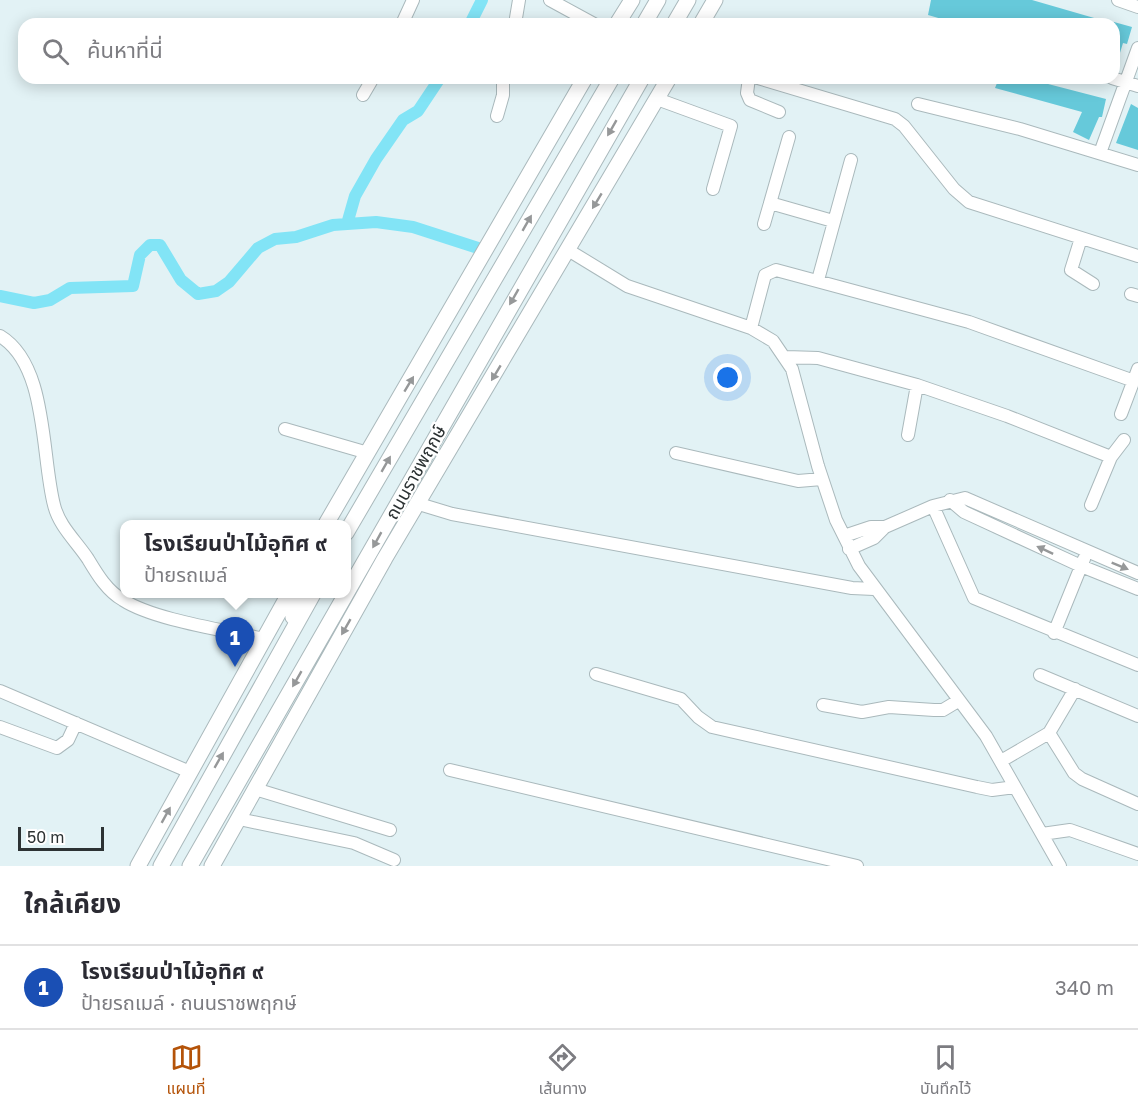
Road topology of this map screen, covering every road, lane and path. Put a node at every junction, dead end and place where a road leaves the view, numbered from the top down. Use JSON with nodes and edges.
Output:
{"nodes":[{"id":1,"x":413,"y":0,"type":"edge"},
{"id":2,"x":519,"y":0,"type":"edge"},
{"id":3,"x":550,"y":0,"type":"edge"},
{"id":4,"x":632,"y":0,"type":"edge"},
{"id":5,"x":658,"y":0,"type":"edge"},
{"id":6,"x":688,"y":0,"type":"edge"},
{"id":7,"x":715,"y":0,"type":"edge"},
{"id":8,"x":1118,"y":0,"type":"edge"},
{"id":9,"x":1138,"y":7,"type":"edge"},
{"id":10,"x":405,"y":18,"type":"edge"},
{"id":11,"x":516,"y":18,"type":"edge"},
{"id":12,"x":583,"y":18,"type":"edge"},
{"id":13,"x":621,"y":18,"type":"edge"},
{"id":14,"x":648,"y":18,"type":"edge"},
{"id":15,"x":678,"y":18,"type":"edge"},
{"id":16,"x":704,"y":18,"type":"edge"},
{"id":17,"x":1138,"y":48,"type":"edge"},
{"id":18,"x":369,"y":84,"type":"edge"},
{"id":19,"x":503,"y":84,"type":"edge"},
{"id":20,"x":582,"y":84,"type":"edge"},
{"id":21,"x":608,"y":84,"type":"edge"},
{"id":22,"x":639,"y":84,"type":"edge"},
{"id":23,"x":666,"y":84,"type":"edge"},
{"id":24,"x":748,"y":84,"type":"edge"},
{"id":25,"x":778,"y":84,"type":"edge"},
{"id":26,"x":1132,"y":84,"type":"edge"},
{"id":27,"x":363,"y":95,"type":"dead end"},
{"id":28,"x":657,"y":99,"type":"junction"},
{"id":29,"x":918,"y":104,"type":"dead end"},
{"id":30,"x":779,"y":112,"type":"dead end"},
{"id":31,"x":497,"y":116,"type":"dead end"},
{"id":32,"x":789,"y":137,"type":"dead end"},
{"id":33,"x":1100,"y":153,"type":"junction"},
{"id":34,"x":850,"y":160,"type":"dead end"},
{"id":35,"x":1138,"y":165,"type":"edge"},
{"id":36,"x":713,"y":189,"type":"dead end"},
{"id":37,"x":770,"y":203,"type":"junction"},
{"id":38,"x":833,"y":221,"type":"junction"},
{"id":39,"x":764,"y":224,"type":"dead end"},
{"id":40,"x":1082,"y":237,"type":"junction"},
{"id":41,"x":568,"y":250,"type":"junction"},
{"id":42,"x":1138,"y":256,"type":"edge"},
{"id":43,"x":818,"y":280,"type":"junction"},
{"id":44,"x":1093,"y":284,"type":"dead end"},
{"id":45,"x":751,"y":328,"type":"junction"},
{"id":46,"x":0,"y":336,"type":"edge"},
{"id":47,"x":786,"y":357,"type":"junction"},
{"id":48,"x":1136,"y":375,"type":"edge"},
{"id":49,"x":917,"y":385,"type":"junction"},
{"id":50,"x":1121,"y":414,"type":"dead end"},
{"id":51,"x":285,"y":429,"type":"dead end"},
{"id":52,"x":908,"y":435,"type":"dead end"},
{"id":53,"x":1124,"y":440,"type":"dead end"},
{"id":54,"x":368,"y":453,"type":"junction"},
{"id":55,"x":676,"y":453,"type":"dead end"},
{"id":56,"x":1111,"y":457,"type":"junction"},
{"id":57,"x":822,"y":479,"type":"junction"},
{"id":58,"x":950,"y":500,"type":"junction"},
{"id":59,"x":419,"y":504,"type":"junction"},
{"id":60,"x":1091,"y":505,"type":"dead end"},
{"id":61,"x":933,"y":506,"type":"junction"},
{"id":62,"x":329,"y":520,"type":"edge"},
{"id":63,"x":351,"y":524,"type":"edge"},
{"id":64,"x":885,"y":527,"type":"junction"},
{"id":65,"x":843,"y":536,"type":"junction"},
{"id":66,"x":849,"y":549,"type":"junction"},
{"id":67,"x":1086,"y":552,"type":"junction"},
{"id":68,"x":385,"y":558,"type":"junction"},
{"id":69,"x":1081,"y":566,"type":"junction"},
{"id":70,"x":1138,"y":573,"type":"edge"},
{"id":71,"x":351,"y":586,"type":"edge"},
{"id":72,"x":874,"y":589,"type":"junction"},
{"id":73,"x":1138,"y":589,"type":"edge"},
{"id":74,"x":351,"y":596,"type":"edge"},
{"id":75,"x":287,"y":598,"type":"edge"},
{"id":76,"x":299,"y":598,"type":"edge"},
{"id":77,"x":311,"y":598,"type":"edge"},
{"id":78,"x":344,"y":598,"type":"edge"},
{"id":79,"x":349,"y":598,"type":"edge"},
{"id":80,"x":337,"y":611,"type":"junction"},
{"id":81,"x":1054,"y":633,"type":"junction"},
{"id":82,"x":264,"y":639,"type":"junction"},
{"id":83,"x":286,"y":643,"type":"junction"},
{"id":84,"x":1138,"y":665,"type":"edge"},
{"id":85,"x":596,"y":674,"type":"dead end"},
{"id":86,"x":1040,"y":675,"type":"dead end"},
{"id":87,"x":1075,"y":689,"type":"junction"},
{"id":88,"x":0,"y":691,"type":"edge"},
{"id":89,"x":958,"y":701,"type":"junction"},
{"id":90,"x":823,"y":705,"type":"dead end"},
{"id":91,"x":1138,"y":716,"type":"edge"},
{"id":92,"x":76,"y":723,"type":"junction"},
{"id":93,"x":0,"y":727,"type":"edge"},
{"id":94,"x":1048,"y":733,"type":"junction"},
{"id":95,"x":1001,"y":761,"type":"junction"},
{"id":96,"x":450,"y":770,"type":"dead end"},
{"id":97,"x":190,"y":772,"type":"junction"},
{"id":98,"x":1015,"y":787,"type":"junction"},
{"id":99,"x":255,"y":789,"type":"junction"},
{"id":100,"x":1138,"y":804,"type":"edge"},
{"id":101,"x":239,"y":819,"type":"junction"},
{"id":102,"x":390,"y":830,"type":"dead end"},
{"id":103,"x":1042,"y":834,"type":"junction"},
{"id":104,"x":1138,"y":854,"type":"edge"},
{"id":105,"x":394,"y":860,"type":"dead end"},
{"id":106,"x":138,"y":866,"type":"edge"},
{"id":107,"x":161,"y":866,"type":"edge"},
{"id":108,"x":190,"y":866,"type":"edge"},
{"id":109,"x":212,"y":866,"type":"edge"},
{"id":110,"x":857,"y":866,"type":"edge"},
{"id":111,"x":1060,"y":866,"type":"edge"}],
"edges":[{"from":1,"to":10,"type":"street"},
{"from":2,"to":11,"type":"street"},
{"from":3,"to":12,"type":"street"},
{"from":4,"to":13,"type":"main road"},
{"from":5,"to":14,"type":"main road"},
{"from":6,"to":15,"type":"main road"},
{"from":7,"to":16,"type":"main road"},
{"from":8,"to":9,"type":"street"},
{"from":17,"to":26,"type":"street"},
{"from":18,"to":27,"type":"street"},
{"from":19,"to":31,"type":"street"},
{"from":54,"to":20,"type":"main road","one_way":true},
{"from":63,"to":21,"type":"main road","name":"ถนนราชพฤกษ์","one_way":true},
{"from":22,"to":71,"type":"main road","name":"ถนนราชพฤกษ์","one_way":true},
{"from":23,"to":28,"type":"main road","name":"ถนนราชพฤกษ์"},
{"from":24,"to":30,"type":"street"},
{"from":25,"to":40,"type":"street"},
{"from":26,"to":33,"type":"street"},
{"from":28,"to":36,"type":"street"},
{"from":28,"to":41,"type":"main road","name":"ถนนราชพฤกษ์","one_way":true},
{"from":29,"to":33,"type":"street"},
{"from":32,"to":37,"type":"street"},
{"from":33,"to":35,"type":"street"},
{"from":34,"to":38,"type":"street"},
{"from":37,"to":38,"type":"street"},
{"from":37,"to":39,"type":"street"},
{"from":38,"to":43,"type":"street"},
{"from":40,"to":42,"type":"street"},
{"from":40,"to":44,"type":"street"},
{"from":41,"to":45,"type":"street"},
{"from":41,"to":59,"type":"main road","name":"ถนนราชพฤกษ์","one_way":true},
{"from":43,"to":45,"type":"street"},
{"from":43,"to":48,"type":"street"},
{"from":45,"to":47,"type":"street"},
{"from":46,"to":82,"type":"street"},
{"from":47,"to":49,"type":"street"},
{"from":47,"to":57,"type":"street"},
{"from":48,"to":50,"type":"street"},
{"from":49,"to":52,"type":"street"},
{"from":49,"to":56,"type":"street"},
{"from":51,"to":54,"type":"street"},
{"from":53,"to":56,"type":"street"},
{"from":54,"to":62,"type":"main road"},
{"from":55,"to":57,"type":"street"},
{"from":56,"to":60,"type":"street"},
{"from":57,"to":65,"type":"street"},
{"from":58,"to":61,"type":"street"},
{"from":58,"to":67,"type":"street"},
{"from":69,"to":58,"type":"street","one_way":true},
{"from":59,"to":68,"type":"main road","name":"ถนนราชพฤกษ์"},
{"from":59,"to":72,"type":"street"},
{"from":61,"to":64,"type":"street"},
{"from":61,"to":81,"type":"street"},
{"from":64,"to":65,"type":"street"},
{"from":64,"to":66,"type":"street"},
{"from":65,"to":66,"type":"street"},
{"from":66,"to":72,"type":"street"},
{"from":67,"to":69,"type":"street"},
{"from":67,"to":70,"type":"street","one_way":true},
{"from":68,"to":74,"type":"main road"},
{"from":68,"to":99,"type":"main road","one_way":true},
{"from":69,"to":73,"type":"street"},
{"from":69,"to":81,"type":"street"},
{"from":72,"to":89,"type":"street"},
{"from":75,"to":82,"type":"main road"},
{"from":76,"to":83,"type":"main road"},
{"from":77,"to":83,"type":"main road"},
{"from":78,"to":80,"type":"main road","name":"ถนนราชพฤกษ์","one_way":true},
{"from":79,"to":80,"type":"main road"},
{"from":80,"to":108,"type":"main road","name":"ถนนราชพฤกษ์","one_way":true},
{"from":81,"to":84,"type":"street"},
{"from":82,"to":97,"type":"main road"},
{"from":107,"to":83,"type":"main road","one_way":true},
{"from":85,"to":98,"type":"street"},
{"from":86,"to":87,"type":"street"},
{"from":87,"to":91,"type":"street"},
{"from":87,"to":94,"type":"street"},
{"from":88,"to":92,"type":"street"},
{"from":89,"to":90,"type":"street"},
{"from":89,"to":95,"type":"street"},
{"from":92,"to":93,"type":"street"},
{"from":92,"to":97,"type":"street"},
{"from":94,"to":95,"type":"street"},
{"from":94,"to":100,"type":"street"},
{"from":95,"to":98,"type":"street"},
{"from":96,"to":110,"type":"street"},
{"from":106,"to":97,"type":"main road","one_way":true},
{"from":98,"to":103,"type":"street"},
{"from":99,"to":101,"type":"main road"},
{"from":99,"to":102,"type":"street"},
{"from":101,"to":105,"type":"street"},
{"from":101,"to":109,"type":"main road"},
{"from":103,"to":104,"type":"street"},
{"from":103,"to":111,"type":"street"}]}
